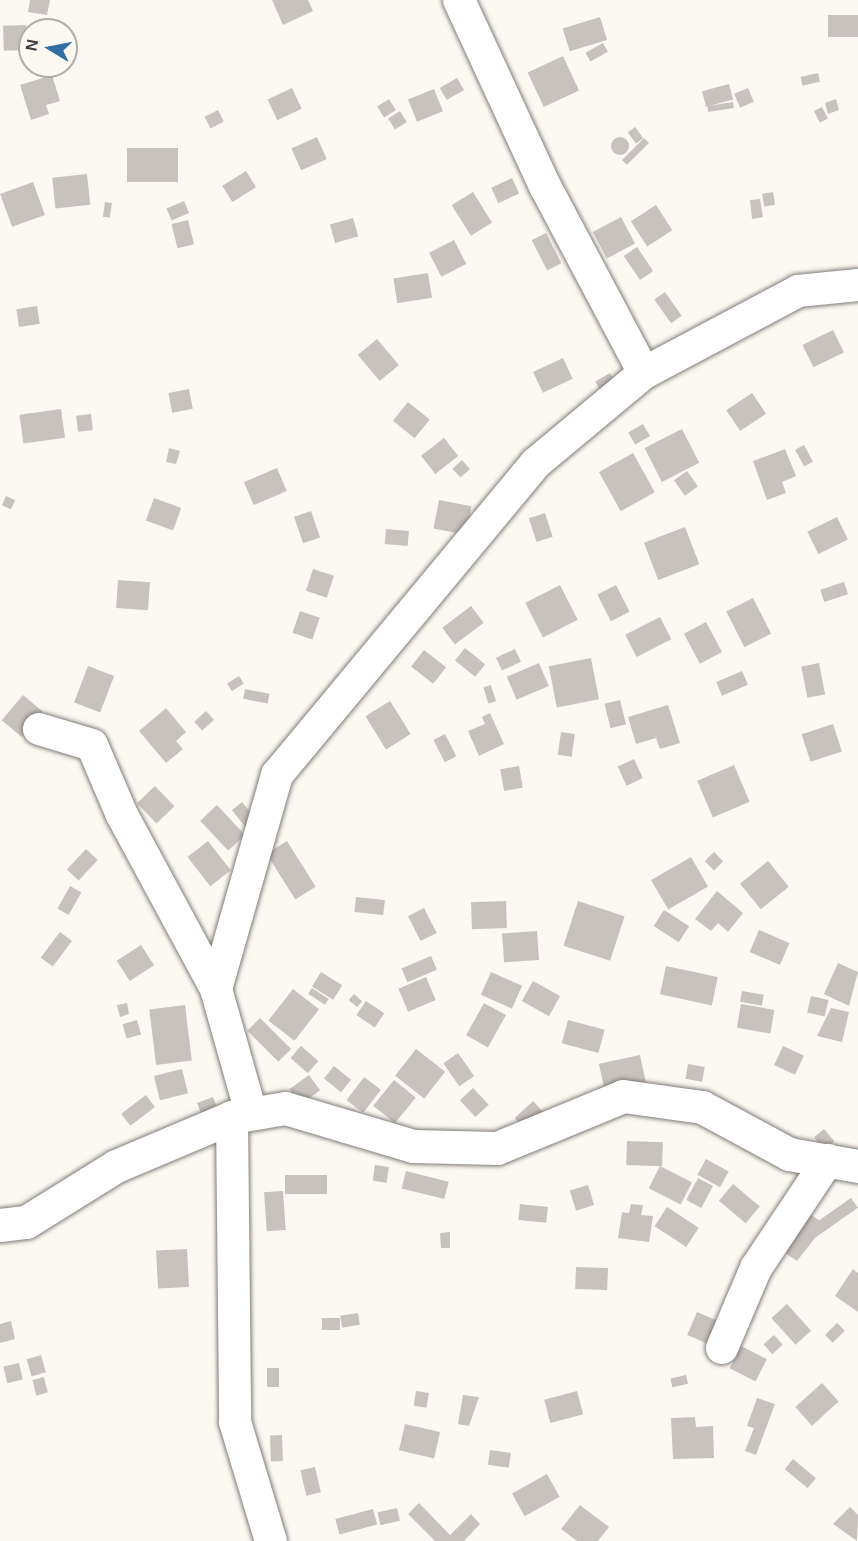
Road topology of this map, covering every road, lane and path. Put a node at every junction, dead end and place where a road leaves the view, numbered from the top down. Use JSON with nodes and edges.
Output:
{"nodes":[{"id":1,"x":459,"y":0,"type":"edge"},
{"id":2,"x":858,"y":285,"type":"edge"},
{"id":3,"x":644,"y":374,"type":"junction"},
{"id":4,"x":39,"y":729,"type":"dead end"},
{"id":5,"x":216,"y":989,"type":"junction"},
{"id":6,"x":242,"y":1115,"type":"junction"},
{"id":7,"x":843,"y":1163,"type":"edge"},
{"id":8,"x":0,"y":1225,"type":"edge"},
{"id":9,"x":722,"y":1348,"type":"dead end"},
{"id":10,"x":271,"y":1541,"type":"edge"}],
"edges":[{"from":1,"to":3,"type":"street"},
{"from":2,"to":3,"type":"street"},
{"from":3,"to":5,"type":"street"},
{"from":4,"to":5,"type":"street"},
{"from":5,"to":6,"type":"street"},
{"from":6,"to":7,"type":"street"},
{"from":6,"to":8,"type":"street"},
{"from":6,"to":10,"type":"street"},
{"from":7,"to":9,"type":"street"}]}
